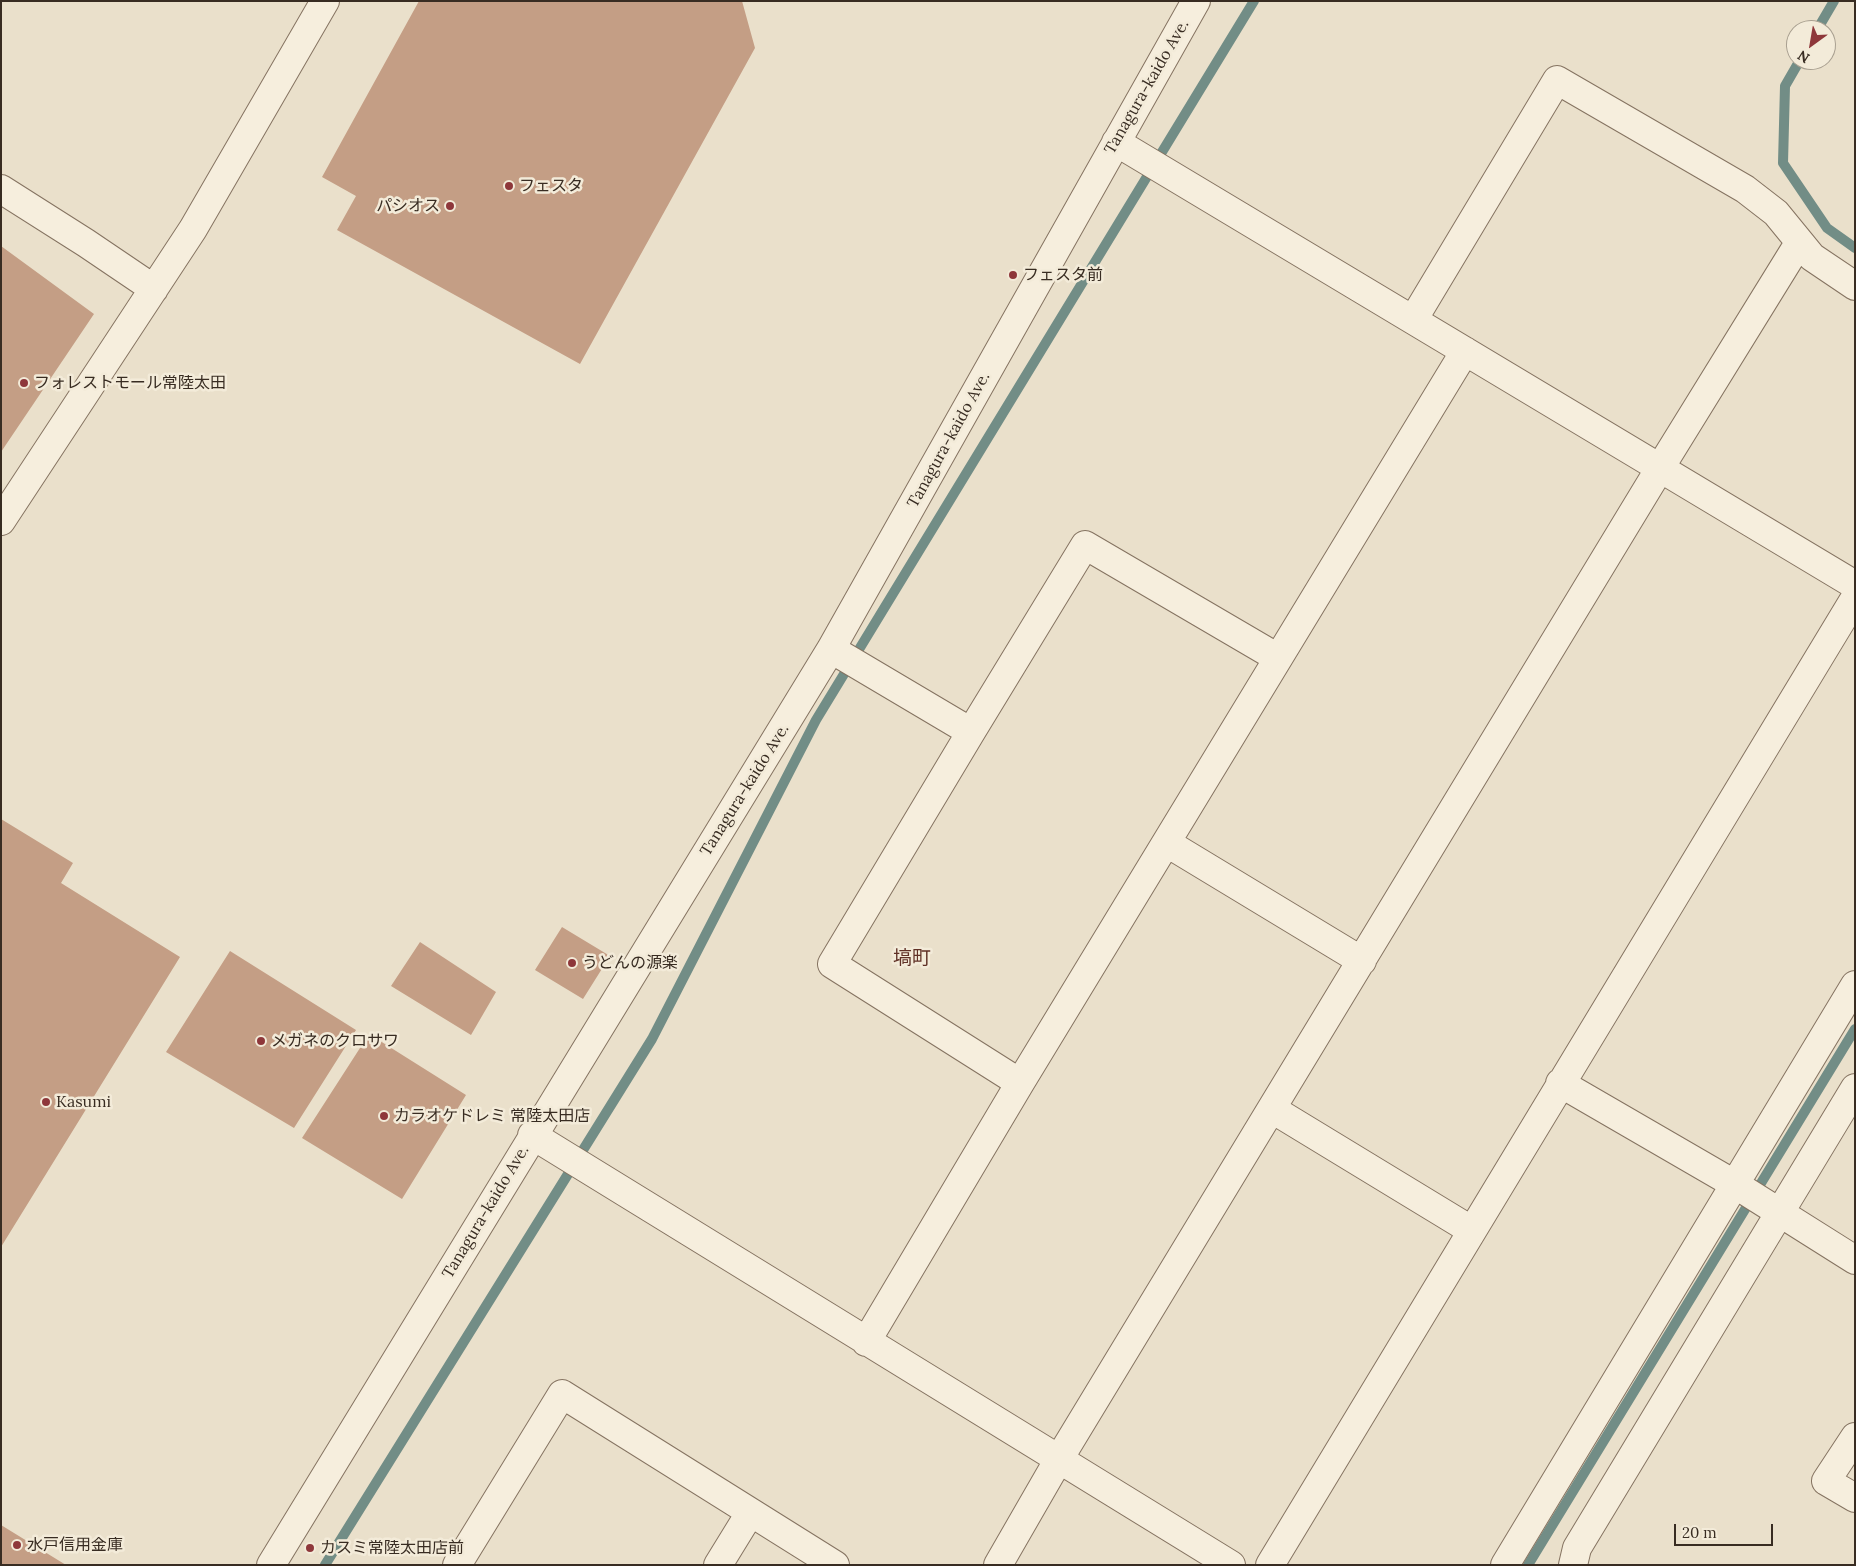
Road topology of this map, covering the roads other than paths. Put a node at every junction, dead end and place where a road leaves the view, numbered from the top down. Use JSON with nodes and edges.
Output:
{"nodes":[{"id":1,"x":325,"y":1,"type":"edge"},
{"id":2,"x":1196,"y":1,"type":"edge"},
{"id":3,"x":1116,"y":142,"type":"junction"},
{"id":4,"x":1,"y":189,"type":"edge"},
{"id":5,"x":1798,"y":243,"type":"junction"},
{"id":6,"x":1855,"y":286,"type":"edge"},
{"id":7,"x":154,"y":290,"type":"junction"},
{"id":8,"x":1413,"y":320,"type":"junction"},
{"id":9,"x":1465,"y":351,"type":"junction"},
{"id":10,"x":1660,"y":468,"type":"junction"},
{"id":11,"x":1,"y":521,"type":"edge"},
{"id":12,"x":1855,"y":585,"type":"edge"},
{"id":13,"x":1855,"y":598,"type":"edge"},
{"id":14,"x":831,"y":649,"type":"junction"},
{"id":15,"x":1278,"y":658,"type":"junction"},
{"id":16,"x":971,"y":732,"type":"junction"},
{"id":17,"x":1168,"y":843,"type":"junction"},
{"id":18,"x":1362,"y":961,"type":"junction"},
{"id":19,"x":1855,"y":985,"type":"edge"},
{"id":20,"x":1020,"y":1082,"type":"junction"},
{"id":21,"x":1560,"y":1083,"type":"junction"},
{"id":22,"x":1855,"y":1088,"type":"edge"},
{"id":23,"x":1272,"y":1109,"type":"junction"},
{"id":24,"x":532,"y":1135,"type":"junction"},
{"id":25,"x":1736,"y":1185,"type":"junction"},
{"id":26,"x":1780,"y":1212,"type":"junction"},
{"id":27,"x":1471,"y":1230,"type":"junction"},
{"id":28,"x":1855,"y":1260,"type":"edge"},
{"id":29,"x":866,"y":1342,"type":"junction"},
{"id":30,"x":1855,"y":1437,"type":"edge"},
{"id":31,"x":1059,"y":1459,"type":"junction"},
{"id":32,"x":1855,"y":1498,"type":"edge"},
{"id":33,"x":750,"y":1513,"type":"junction"},
{"id":34,"x":1577,"y":1564,"type":"edge"},
{"id":35,"x":271,"y":1565,"type":"edge"},
{"id":36,"x":457,"y":1565,"type":"edge"},
{"id":37,"x":718,"y":1565,"type":"edge"},
{"id":38,"x":835,"y":1565,"type":"edge"},
{"id":39,"x":998,"y":1565,"type":"edge"},
{"id":40,"x":1231,"y":1565,"type":"edge"},
{"id":41,"x":1270,"y":1565,"type":"edge"},
{"id":42,"x":1505,"y":1565,"type":"edge"}],
"edges":[{"from":1,"to":7,"type":"street"},
{"from":2,"to":3,"type":"street","name":"Tanagura-kaido Ave."},
{"from":3,"to":8,"type":"street"},
{"from":3,"to":14,"type":"street","name":"Tanagura-kaido Ave."},
{"from":4,"to":7,"type":"street"},
{"from":5,"to":6,"type":"street"},
{"from":5,"to":8,"type":"street"},
{"from":5,"to":10,"type":"street"},
{"from":7,"to":11,"type":"street"},
{"from":8,"to":9,"type":"street"},
{"from":9,"to":10,"type":"street"},
{"from":9,"to":15,"type":"street"},
{"from":10,"to":12,"type":"street"},
{"from":10,"to":18,"type":"street"},
{"from":13,"to":21,"type":"street"},
{"from":14,"to":16,"type":"street"},
{"from":14,"to":24,"type":"street","name":"Tanagura-kaido Ave."},
{"from":15,"to":16,"type":"street"},
{"from":15,"to":17,"type":"street"},
{"from":16,"to":20,"type":"street"},
{"from":17,"to":18,"type":"street"},
{"from":17,"to":20,"type":"street"},
{"from":18,"to":23,"type":"street"},
{"from":19,"to":25,"type":"street"},
{"from":20,"to":29,"type":"street"},
{"from":21,"to":25,"type":"street"},
{"from":21,"to":27,"type":"street"},
{"from":22,"to":26,"type":"street"},
{"from":23,"to":27,"type":"street"},
{"from":23,"to":31,"type":"street"},
{"from":24,"to":29,"type":"street"},
{"from":24,"to":35,"type":"street","name":"Tanagura-kaido Ave."},
{"from":25,"to":26,"type":"street"},
{"from":25,"to":42,"type":"street"},
{"from":26,"to":28,"type":"street"},
{"from":26,"to":34,"type":"street"},
{"from":27,"to":41,"type":"street"},
{"from":29,"to":31,"type":"street"},
{"from":30,"to":32,"type":"street"},
{"from":31,"to":39,"type":"street"},
{"from":31,"to":40,"type":"street"},
{"from":33,"to":36,"type":"street"},
{"from":33,"to":37,"type":"street"},
{"from":33,"to":38,"type":"street"}]}
